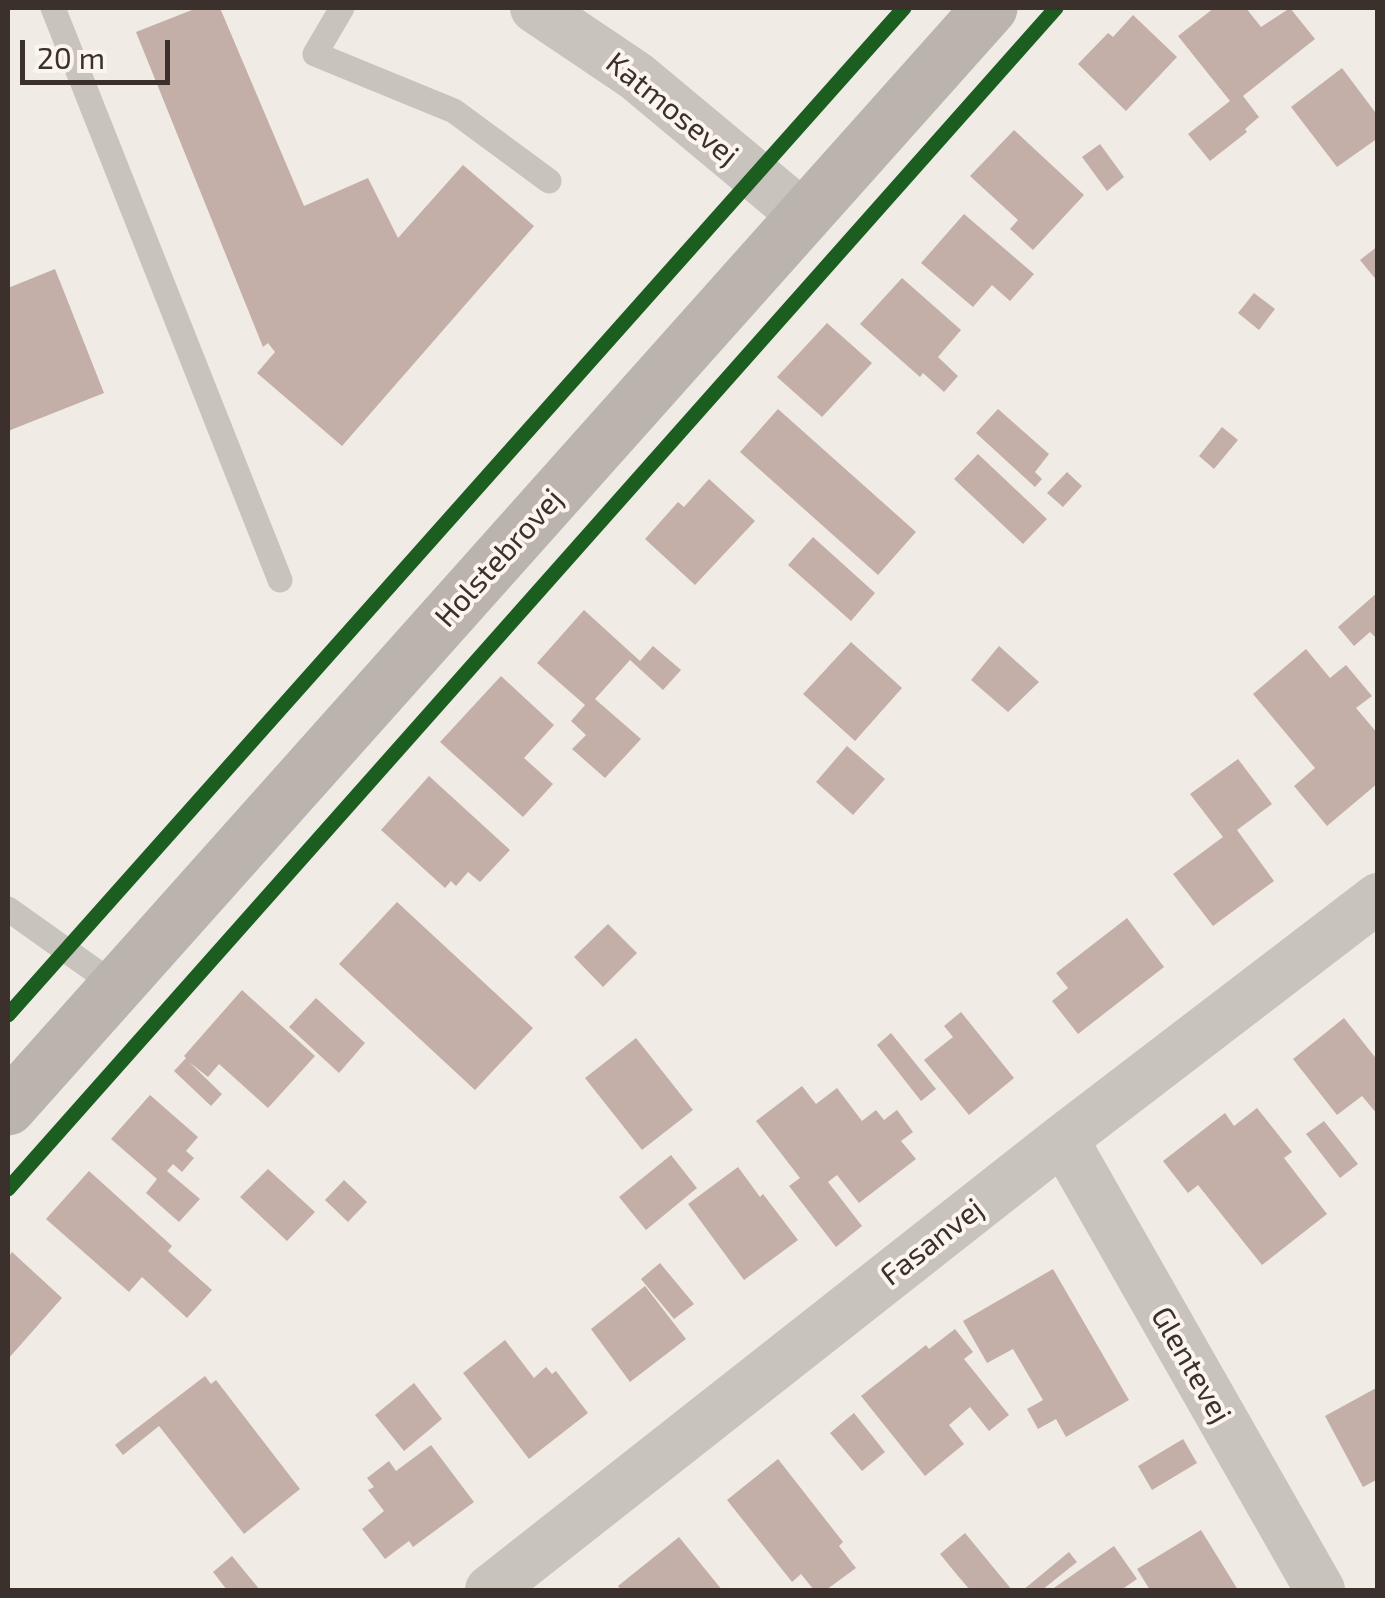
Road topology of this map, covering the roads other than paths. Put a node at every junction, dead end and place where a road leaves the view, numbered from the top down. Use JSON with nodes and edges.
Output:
{"nodes":[{"id":1,"x":53,"y":8,"type":"edge"},
{"id":2,"x":342,"y":8,"type":"edge"},
{"id":3,"x":535,"y":8,"type":"edge"},
{"id":4,"x":990,"y":8,"type":"edge"},
{"id":5,"x":548,"y":180,"type":"dead end"},
{"id":6,"x":804,"y":216,"type":"junction"},
{"id":7,"x":280,"y":580,"type":"dead end"},
{"id":8,"x":1378,"y":898,"type":"edge"},
{"id":9,"x":8,"y":909,"type":"edge"},
{"id":10,"x":116,"y":985,"type":"junction"},
{"id":11,"x":8,"y":1108,"type":"edge"},
{"id":12,"x":1063,"y":1139,"type":"junction"},
{"id":13,"x":490,"y":1590,"type":"edge"},
{"id":14,"x":1320,"y":1590,"type":"edge"}],
"edges":[{"from":1,"to":7,"type":"lane"},
{"from":2,"to":5,"type":"lane"},
{"from":3,"to":6,"type":"street","name":"Katmosevej"},
{"from":4,"to":6,"type":"street","name":"Holstebrovej"},
{"from":6,"to":10,"type":"street","name":"Holstebrovej"},
{"from":8,"to":12,"type":"street","name":"Fasanvej"},
{"from":9,"to":10,"type":"lane"},
{"from":10,"to":11,"type":"street","name":"Holstebrovej"},
{"from":12,"to":13,"type":"street","name":"Fasanvej"},
{"from":12,"to":14,"type":"street","name":"Glentevej"}]}
